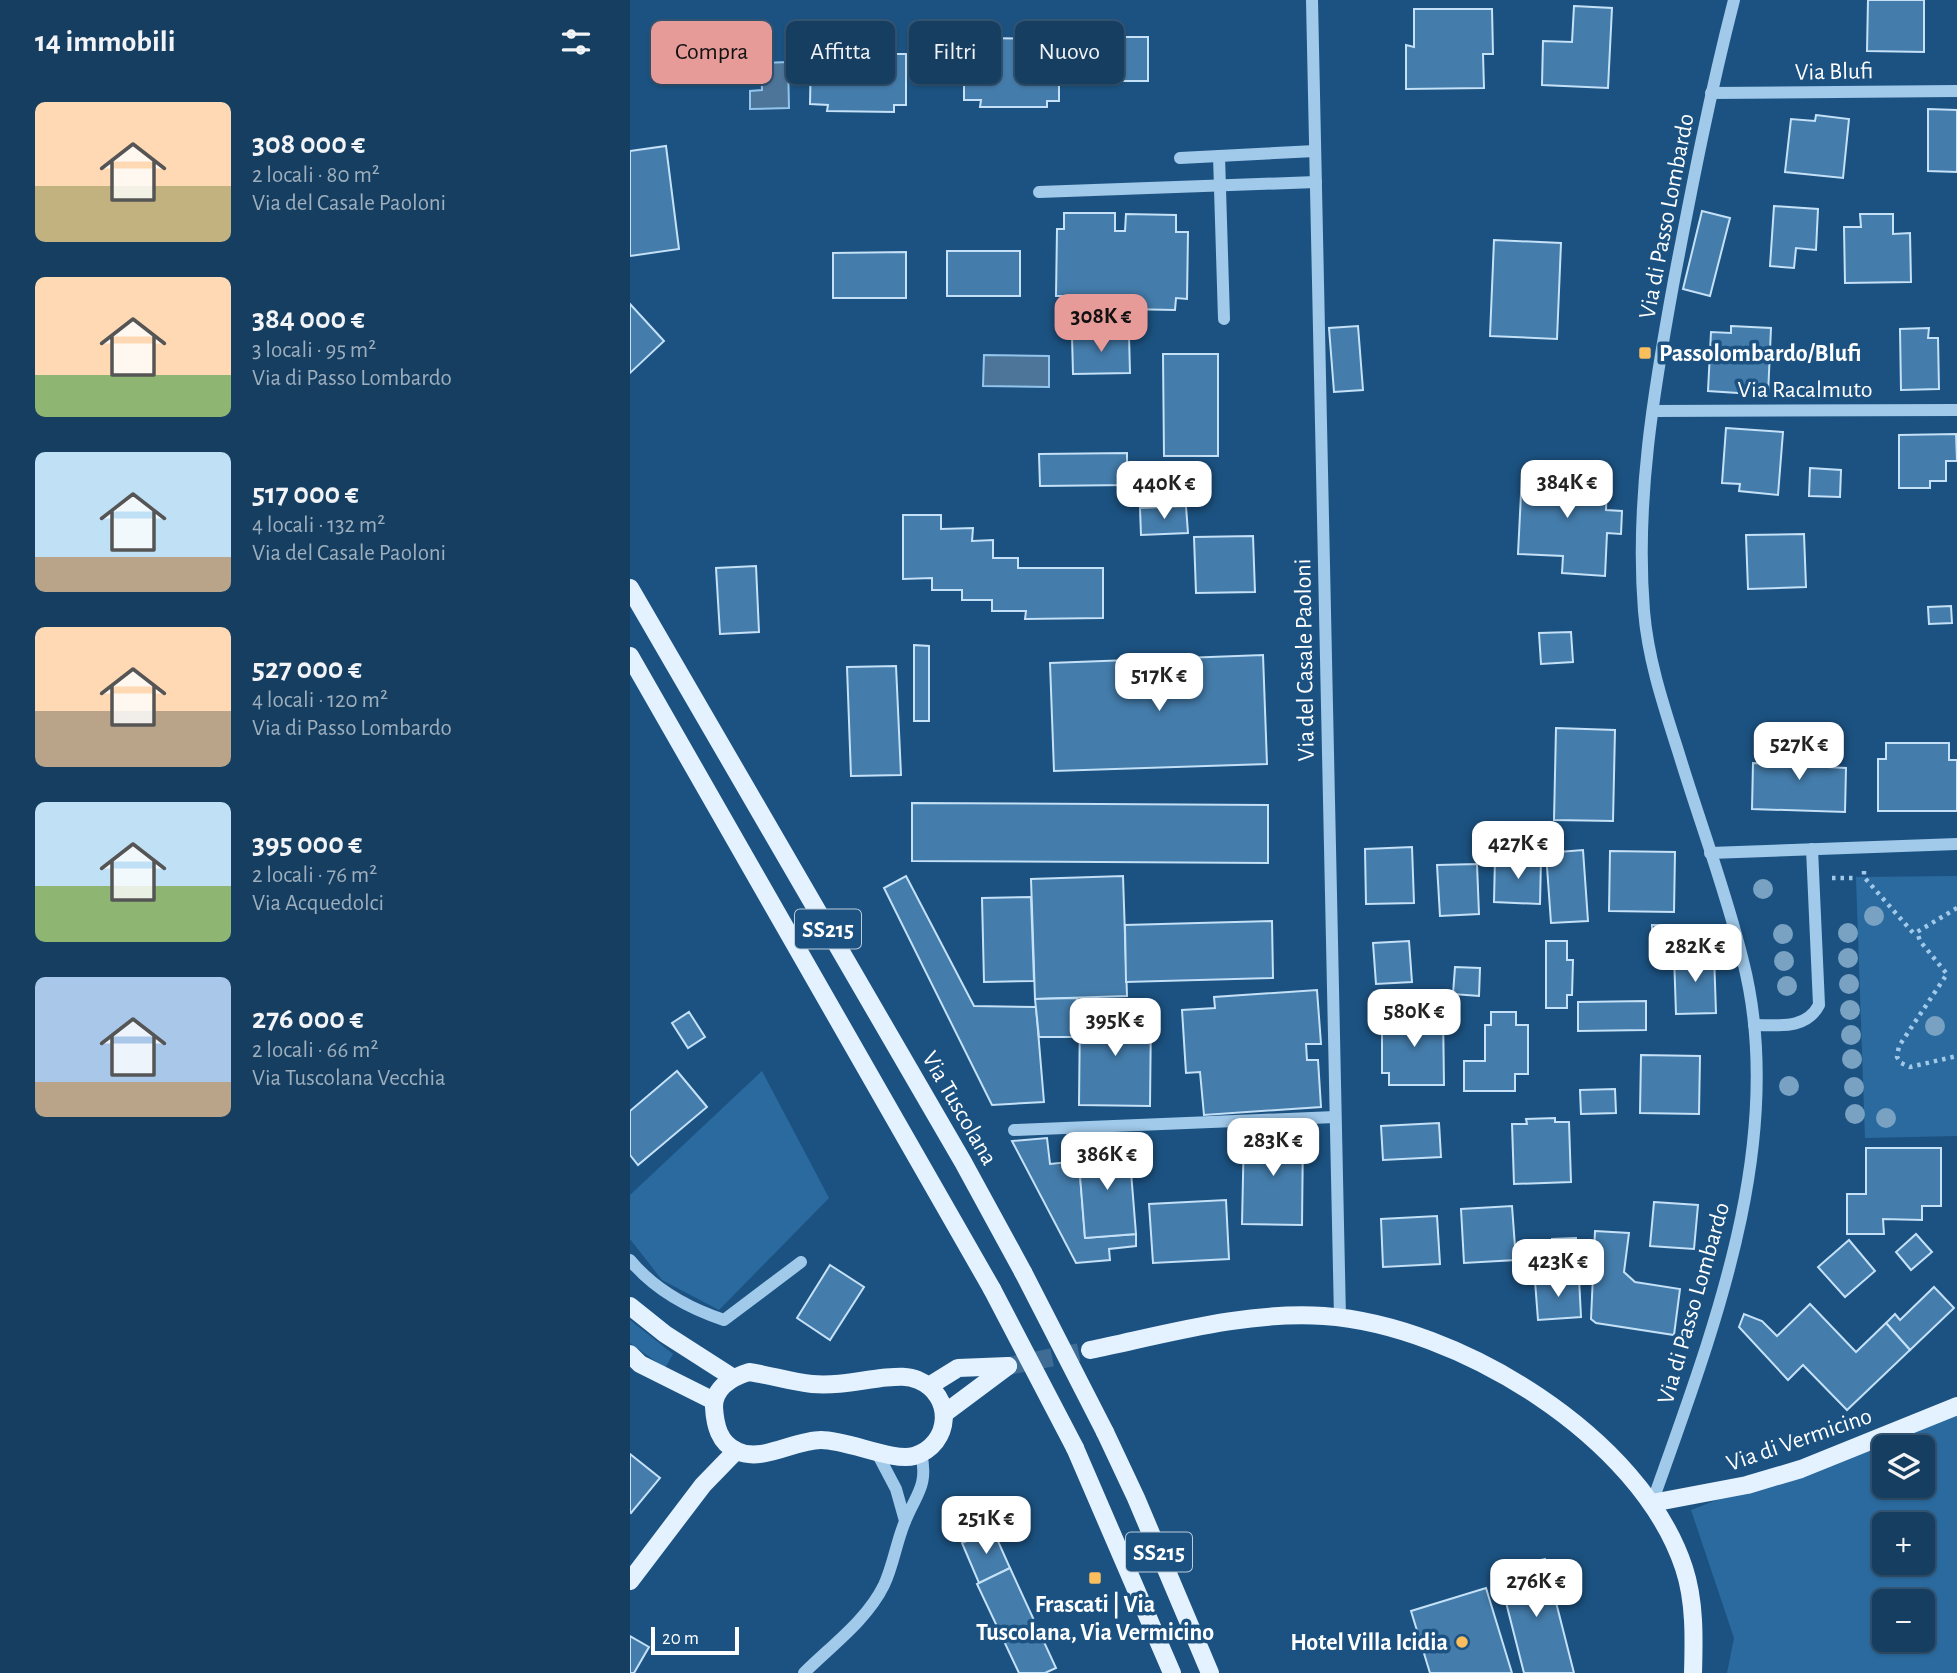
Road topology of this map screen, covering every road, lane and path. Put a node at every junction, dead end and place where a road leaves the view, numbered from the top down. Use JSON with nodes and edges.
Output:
{"nodes":[{"id":1,"x":1312,"y":0,"type":"edge"},
{"id":2,"x":1734,"y":0,"type":"edge"},
{"id":3,"x":1957,"y":91,"type":"edge"},
{"id":4,"x":1711,"y":93,"type":"junction"},
{"id":5,"x":1315,"y":151,"type":"junction"},
{"id":6,"x":1219,"y":156,"type":"junction"},
{"id":7,"x":1180,"y":158,"type":"dead end"},
{"id":8,"x":1316,"y":182,"type":"junction"},
{"id":9,"x":1220,"y":185,"type":"junction"},
{"id":10,"x":1039,"y":192,"type":"dead end"},
{"id":11,"x":1224,"y":320,"type":"dead end"},
{"id":12,"x":1957,"y":410,"type":"edge"},
{"id":13,"x":1653,"y":411,"type":"junction"},
{"id":14,"x":630,"y":588,"type":"edge"},
{"id":15,"x":630,"y":656,"type":"edge"},
{"id":16,"x":1957,"y":844,"type":"edge"},
{"id":17,"x":1812,"y":849,"type":"junction"},
{"id":18,"x":1710,"y":853,"type":"junction"},
{"id":19,"x":1864,"y":871,"type":"dead end"},
{"id":20,"x":1853,"y":878,"type":"dead end"},
{"id":21,"x":1831,"y":881,"type":"dead end"},
{"id":22,"x":1957,"y":908,"type":"edge"},
{"id":23,"x":1917,"y":936,"type":"junction"},
{"id":24,"x":1754,"y":1025,"type":"junction"},
{"id":25,"x":1957,"y":1056,"type":"edge"},
{"id":26,"x":1335,"y":1117,"type":"junction"},
{"id":27,"x":1014,"y":1130,"type":"dead end"},
{"id":28,"x":630,"y":1260,"type":"edge"},
{"id":29,"x":801,"y":1262,"type":"dead end"},
{"id":30,"x":630,"y":1306,"type":"edge"},
{"id":31,"x":1340,"y":1318,"type":"junction"},
{"id":32,"x":1090,"y":1350,"type":"tunnel mouth"},
{"id":33,"x":630,"y":1354,"type":"edge"},
{"id":34,"x":732,"y":1377,"type":"junction"},
{"id":35,"x":929,"y":1386,"type":"junction"},
{"id":36,"x":714,"y":1401,"type":"junction"},
{"id":37,"x":1957,"y":1406,"type":"edge"},
{"id":38,"x":945,"y":1413,"type":"junction"},
{"id":39,"x":876,"y":1450,"type":"junction"},
{"id":40,"x":736,"y":1451,"type":"junction"},
{"id":41,"x":921,"y":1453,"type":"junction"},
{"id":42,"x":1652,"y":1503,"type":"junction"},
{"id":43,"x":905,"y":1521,"type":"junction"},
{"id":44,"x":630,"y":1581,"type":"edge"},
{"id":45,"x":804,"y":1673,"type":"edge"},
{"id":46,"x":1172,"y":1673,"type":"edge"},
{"id":47,"x":1210,"y":1673,"type":"edge"},
{"id":48,"x":1693,"y":1673,"type":"edge"}],
"edges":[{"from":1,"to":5,"type":"street","name":"Via del Casale Paoloni"},
{"from":2,"to":4,"type":"street","name":"Via di Passo Lombardo"},
{"from":3,"to":4,"type":"street","name":"Via Blufi"},
{"from":4,"to":13,"type":"street","name":"Via di Passo Lombardo"},
{"from":5,"to":6,"type":"street"},
{"from":5,"to":8,"type":"street","name":"Via del Casale Paoloni"},
{"from":6,"to":7,"type":"street"},
{"from":6,"to":9,"type":"street"},
{"from":8,"to":9,"type":"street"},
{"from":8,"to":26,"type":"street","name":"Via del Casale Paoloni"},
{"from":9,"to":10,"type":"street"},
{"from":9,"to":11,"type":"street"},
{"from":12,"to":13,"type":"street","name":"Via Racalmuto"},
{"from":13,"to":18,"type":"street","name":"Via di Passo Lombardo"},
{"from":14,"to":47,"type":"main road","name":"Via Tuscolana","number":"SS215","bridge":true},
{"from":15,"to":46,"type":"main road","number":"SS215","bridge":true},
{"from":16,"to":17,"type":"street"},
{"from":17,"to":18,"type":"street"},
{"from":17,"to":24,"type":"street"},
{"from":18,"to":24,"type":"street","name":"Via di Passo Lombardo"},
{"from":19,"to":23,"type":"path"},
{"from":20,"to":21,"type":"path"},
{"from":22,"to":23,"type":"path"},
{"from":23,"to":25,"type":"path"},
{"from":24,"to":42,"type":"street","name":"Via di Passo Lombardo"},
{"from":26,"to":27,"type":"street"},
{"from":26,"to":31,"type":"street","name":"Via del Casale Paoloni"},
{"from":28,"to":29,"type":"street"},
{"from":30,"to":34,"type":"main road"},
{"from":31,"to":32,"type":"main road"},
{"from":31,"to":42,"type":"main road"},
{"from":33,"to":36,"type":"main road"},
{"from":34,"to":35,"type":"main road"},
{"from":34,"to":36,"type":"main road"},
{"from":35,"to":38,"type":"main road"},
{"from":35,"to":38,"type":"main road"},
{"from":36,"to":40,"type":"main road"},
{"from":37,"to":42,"type":"main road","name":"Via di Vermicino"},
{"from":38,"to":41,"type":"main road"},
{"from":39,"to":40,"type":"main road"},
{"from":39,"to":41,"type":"main road"},
{"from":39,"to":43,"type":"street"},
{"from":40,"to":44,"type":"main road"},
{"from":41,"to":43,"type":"street"},
{"from":42,"to":48,"type":"main road"},
{"from":43,"to":45,"type":"street"}]}
